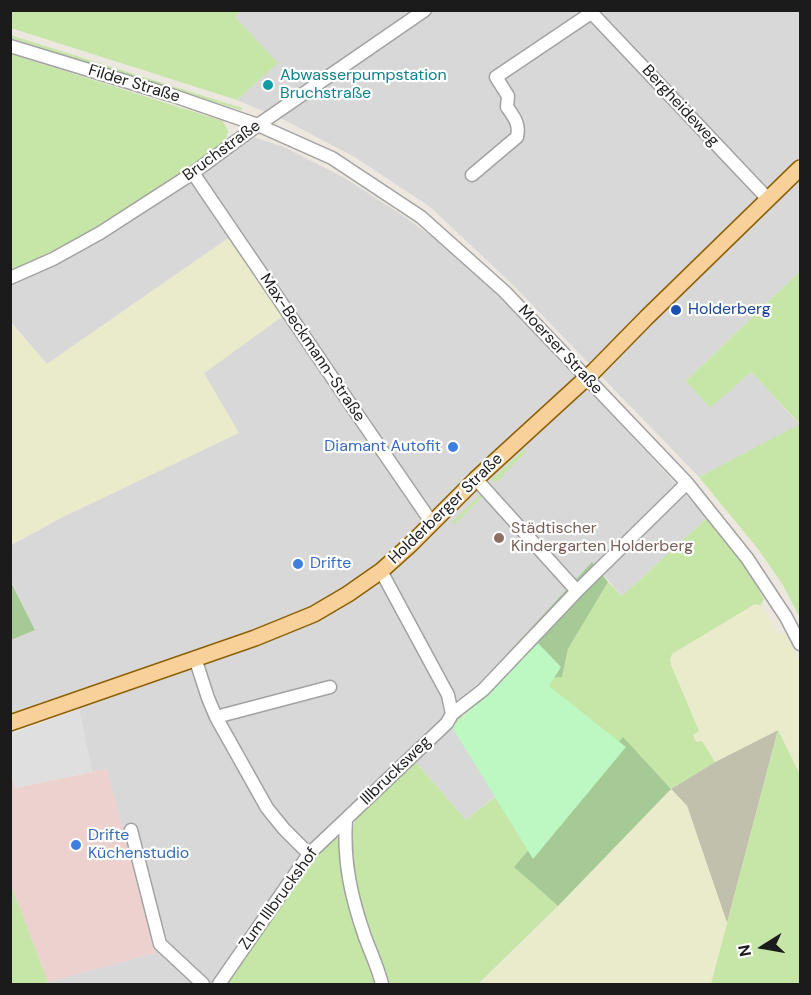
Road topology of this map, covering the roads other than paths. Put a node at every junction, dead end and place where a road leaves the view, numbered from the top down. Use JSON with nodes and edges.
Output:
{"nodes":[{"id":1,"x":425,"y":10,"type":"edge"},
{"id":2,"x":590,"y":12,"type":"edge"},
{"id":3,"x":10,"y":46,"type":"edge"},
{"id":4,"x":258,"y":124,"type":"junction"},
{"id":5,"x":801,"y":168,"type":"edge"},
{"id":6,"x":193,"y":173,"type":"junction"},
{"id":7,"x":472,"y":175,"type":"dead end"},
{"id":8,"x":769,"y":200,"type":"junction"},
{"id":9,"x":10,"y":278,"type":"edge"},
{"id":10,"x":586,"y":378,"type":"junction"},
{"id":11,"x":476,"y":479,"type":"junction"},
{"id":12,"x":687,"y":483,"type":"junction"},
{"id":13,"x":432,"y":523,"type":"junction"},
{"id":14,"x":381,"y":571,"type":"junction"},
{"id":15,"x":577,"y":591,"type":"junction"},
{"id":16,"x":801,"y":644,"type":"edge"},
{"id":17,"x":195,"y":658,"type":"junction"},
{"id":18,"x":330,"y":687,"type":"dead end"},
{"id":19,"x":452,"y":714,"type":"junction"},
{"id":20,"x":216,"y":717,"type":"junction"},
{"id":21,"x":10,"y":723,"type":"edge"},
{"id":22,"x":346,"y":819,"type":"junction"},
{"id":23,"x":130,"y":830,"type":"dead end"},
{"id":24,"x":309,"y":854,"type":"junction"},
{"id":25,"x":203,"y":984,"type":"edge"},
{"id":26,"x":219,"y":984,"type":"edge"},
{"id":27,"x":382,"y":984,"type":"edge"}],
"edges":[{"from":1,"to":4,"type":"street","name":"Bruchstraße"},
{"from":2,"to":7,"type":"street","name":"Bergheideweg"},
{"from":2,"to":8,"type":"street","name":"Bergheideweg"},
{"from":3,"to":4,"type":"street","name":"Filder Straße"},
{"from":4,"to":6,"type":"street","name":"Bruchstraße"},
{"from":4,"to":10,"type":"street","name":"Moerser Straße"},
{"from":5,"to":8,"type":"main road","name":"Holderberger Straße"},
{"from":6,"to":9,"type":"street","name":"Bruchstraße"},
{"from":6,"to":13,"type":"street","name":"Max-Beckmann-Straße"},
{"from":8,"to":10,"type":"main road","name":"Holderberger Straße"},
{"from":10,"to":11,"type":"main road","name":"Holderberger Straße"},
{"from":10,"to":12,"type":"street","name":"Moerser Straße"},
{"from":11,"to":13,"type":"main road","name":"Holderberger Straße"},
{"from":11,"to":15,"type":"street"},
{"from":12,"to":15,"type":"street","name":"Illbrucksweg"},
{"from":12,"to":16,"type":"street","name":"Moerser Straße"},
{"from":13,"to":14,"type":"main road","name":"Holderberger Straße"},
{"from":14,"to":17,"type":"main road","name":"Holderberger Straße"},
{"from":14,"to":19,"type":"street"},
{"from":15,"to":19,"type":"street","name":"Illbrucksweg"},
{"from":17,"to":20,"type":"street"},
{"from":17,"to":21,"type":"main road","name":"Holderberger Straße"},
{"from":18,"to":20,"type":"street"},
{"from":19,"to":22,"type":"street","name":"Illbrucksweg"},
{"from":20,"to":24,"type":"street"},
{"from":22,"to":24,"type":"street","name":"Zum Illbruckshof"},
{"from":22,"to":27,"type":"street","name":"Illbrucksweg"},
{"from":23,"to":25,"type":"street"},
{"from":24,"to":26,"type":"street","name":"Zum Illbruckshof"}]}
